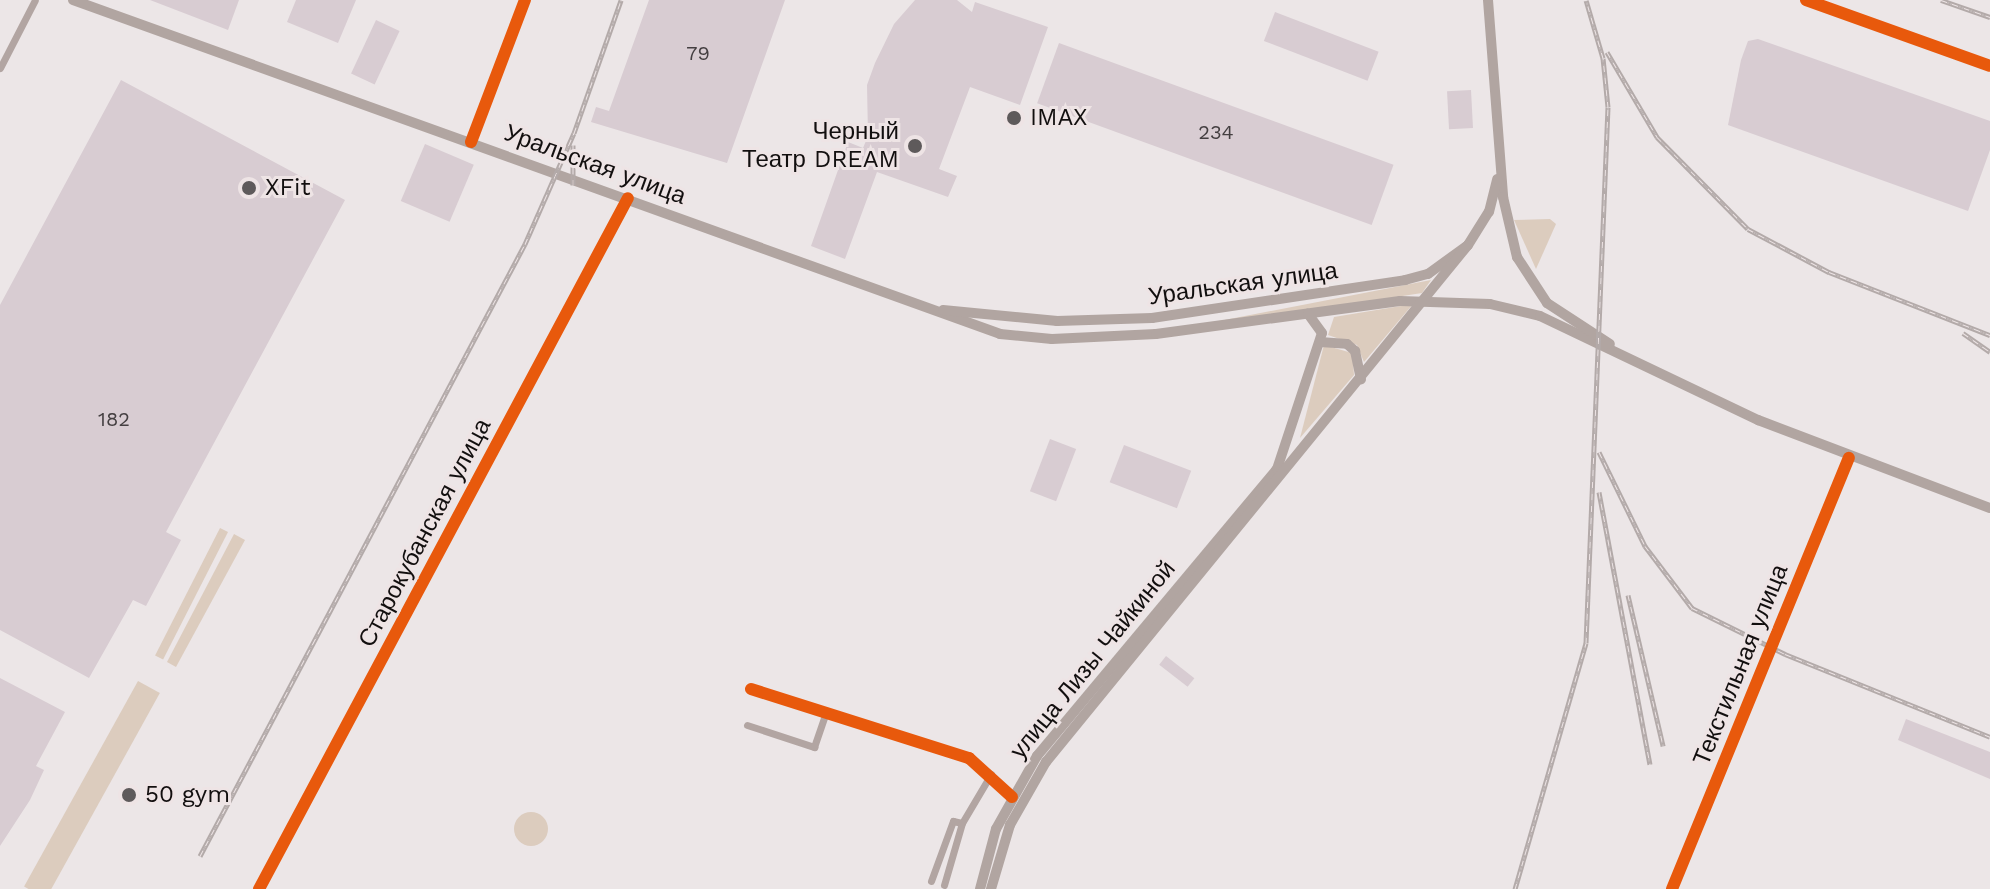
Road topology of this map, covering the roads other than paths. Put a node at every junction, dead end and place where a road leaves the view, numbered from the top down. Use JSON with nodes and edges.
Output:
{"nodes":[{"id":1,"x":35,"y":0,"type":"edge"},
{"id":2,"x":73,"y":0,"type":"edge"},
{"id":3,"x":525,"y":0,"type":"edge"},
{"id":4,"x":1488,"y":0,"type":"edge"},
{"id":5,"x":1806,"y":0,"type":"edge"},
{"id":6,"x":1990,"y":66,"type":"edge"},
{"id":7,"x":0,"y":68,"type":"edge"},
{"id":8,"x":471,"y":142,"type":"junction"},
{"id":9,"x":1499,"y":160,"type":"junction"},
{"id":10,"x":628,"y":198,"type":"junction"},
{"id":11,"x":1468,"y":245,"type":"junction"},
{"id":12,"x":1532,"y":287,"type":"junction"},
{"id":13,"x":1428,"y":299,"type":"junction"},
{"id":14,"x":921,"y":308,"type":"junction"},
{"id":15,"x":1523,"y":310,"type":"junction"},
{"id":16,"x":1308,"y":314,"type":"junction"},
{"id":17,"x":1193,"y":315,"type":"junction"},
{"id":18,"x":1019,"y":319,"type":"junction"},
{"id":19,"x":1223,"y":327,"type":"junction"},
{"id":20,"x":1043,"y":338,"type":"junction"},
{"id":21,"x":1320,"y":342,"type":"junction"},
{"id":22,"x":1361,"y":379,"type":"junction"},
{"id":23,"x":1677,"y":380,"type":"junction"},
{"id":24,"x":1850,"y":457,"type":"junction"},
{"id":25,"x":1275,"y":478,"type":"junction"},
{"id":26,"x":1990,"y":507,"type":"edge"},
{"id":27,"x":751,"y":689,"type":"dead end"},
{"id":28,"x":826,"y":713,"type":"junction"},
{"id":29,"x":747,"y":725,"type":"dead end"},
{"id":30,"x":991,"y":774,"type":"junction"},
{"id":31,"x":1012,"y":797,"type":"junction"},
{"id":32,"x":962,"y":823,"type":"junction"},
{"id":33,"x":997,"y":863,"type":"junction"},
{"id":34,"x":931,"y":881,"type":"dead end"},
{"id":35,"x":944,"y":885,"type":"dead end"},
{"id":36,"x":259,"y":889,"type":"edge"},
{"id":37,"x":980,"y":889,"type":"edge"},
{"id":38,"x":991,"y":889,"type":"edge"},
{"id":39,"x":998,"y":889,"type":"edge"},
{"id":40,"x":1672,"y":889,"type":"edge"}],
"edges":[{"from":1,"to":7,"type":"street"},
{"from":2,"to":8,"type":"main road","name":"Уральская улица"},
{"from":3,"to":8,"type":"street"},
{"from":4,"to":9,"type":"main road"},
{"from":5,"to":6,"type":"main road"},
{"from":8,"to":10,"type":"main road","name":"Уральская улица"},
{"from":9,"to":11,"type":"main road","name":"Уральская улица"},
{"from":9,"to":12,"type":"main road"},
{"from":10,"to":14,"type":"main road","name":"Уральская улица"},
{"from":10,"to":36,"type":"main road","name":"Старокубанская улица"},
{"from":11,"to":13,"type":"main road"},
{"from":11,"to":17,"type":"main road","name":"Уральская улица"},
{"from":12,"to":15,"type":"main road"},
{"from":12,"to":23,"type":"main road"},
{"from":13,"to":15,"type":"main road","name":"Уральская улица"},
{"from":13,"to":16,"type":"main road","name":"Уральская улица"},
{"from":13,"to":22,"type":"main road"},
{"from":14,"to":18,"type":"main road","name":"Уральская улица"},
{"from":14,"to":20,"type":"main road","name":"Уральская улица"},
{"from":15,"to":23,"type":"main road","name":"Уральская улица"},
{"from":16,"to":19,"type":"main road","name":"Уральская улица"},
{"from":16,"to":21,"type":"main road"},
{"from":17,"to":18,"type":"main road","name":"Уральская улица"},
{"from":17,"to":19,"type":"main road"},
{"from":18,"to":20,"type":"main road"},
{"from":19,"to":20,"type":"main road","name":"Уральская улица"},
{"from":21,"to":22,"type":"main road"},
{"from":21,"to":25,"type":"main road"},
{"from":22,"to":25,"type":"main road"},
{"from":23,"to":24,"type":"main road"},
{"from":24,"to":26,"type":"main road"},
{"from":24,"to":40,"type":"street","name":"Текстильная улица"},
{"from":25,"to":31,"type":"main road","name":"улица Лизы Чайкиной"},
{"from":25,"to":33,"type":"main road","name":"улица Лизы Чайкиной"},
{"from":27,"to":28,"type":"street"},
{"from":28,"to":29,"type":"street"},
{"from":28,"to":30,"type":"street"},
{"from":30,"to":31,"type":"street"},
{"from":30,"to":32,"type":"street"},
{"from":31,"to":37,"type":"main road","name":"улица Лизы Чайкиной"},
{"from":32,"to":34,"type":"street"},
{"from":32,"to":35,"type":"street"},
{"from":33,"to":38,"type":"main road","name":"улица Лизы Чайкиной"},
{"from":33,"to":39,"type":"street"}]}
